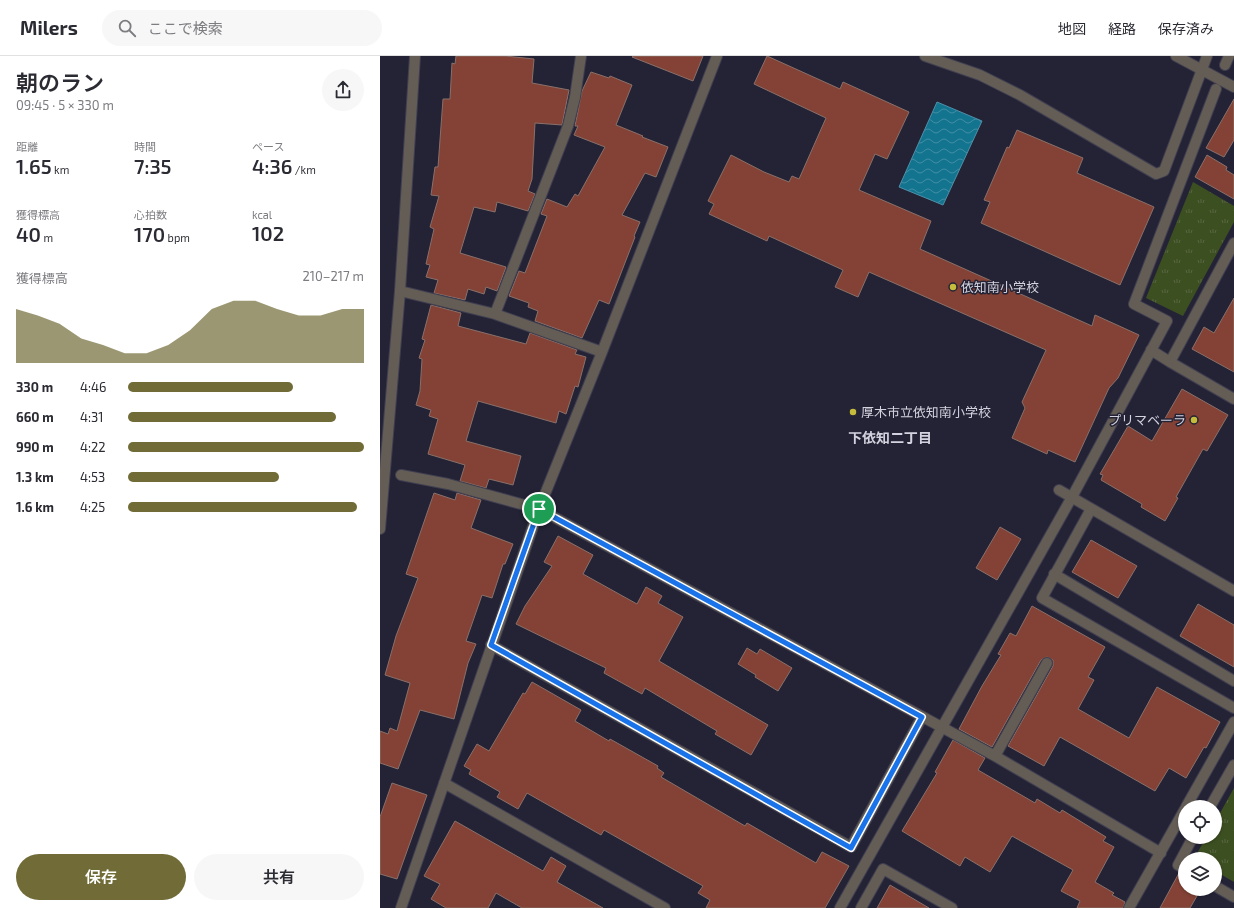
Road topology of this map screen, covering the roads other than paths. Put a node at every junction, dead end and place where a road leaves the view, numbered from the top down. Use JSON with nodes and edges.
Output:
{"nodes":[{"id":1,"x":415,"y":56,"type":"edge"},
{"id":2,"x":581,"y":56,"type":"edge"},
{"id":3,"x":717,"y":56,"type":"edge"},
{"id":4,"x":925,"y":56,"type":"edge"},
{"id":5,"x":1176,"y":56,"type":"edge"},
{"id":6,"x":1207,"y":56,"type":"edge"},
{"id":7,"x":1201,"y":70,"type":"junction"},
{"id":8,"x":1234,"y":87,"type":"edge"},
{"id":9,"x":1216,"y":89,"type":"dead end"},
{"id":10,"x":1234,"y":243,"type":"edge"},
{"id":11,"x":400,"y":291,"type":"junction"},
{"id":12,"x":495,"y":314,"type":"junction"},
{"id":13,"x":1151,"y":350,"type":"junction"},
{"id":14,"x":602,"y":352,"type":"junction"},
{"id":15,"x":1170,"y":362,"type":"junction"},
{"id":16,"x":1234,"y":399,"type":"edge"},
{"id":17,"x":401,"y":475,"type":"dead end"},
{"id":18,"x":1059,"y":490,"type":"dead end"},
{"id":19,"x":1072,"y":496,"type":"junction"},
{"id":20,"x":539,"y":509,"type":"junction"},
{"id":21,"x":1092,"y":509,"type":"junction"},
{"id":22,"x":380,"y":529,"type":"edge"},
{"id":23,"x":1054,"y":574,"type":"junction"},
{"id":24,"x":1234,"y":591,"type":"edge"},
{"id":25,"x":491,"y":645,"type":"junction"},
{"id":26,"x":1046,"y":663,"type":"dead end"},
{"id":27,"x":1234,"y":681,"type":"edge"},
{"id":28,"x":1234,"y":708,"type":"edge"},
{"id":29,"x":922,"y":717,"type":"junction"},
{"id":30,"x":1234,"y":722,"type":"edge"},
{"id":31,"x":942,"y":728,"type":"junction"},
{"id":32,"x":995,"y":756,"type":"junction"},
{"id":33,"x":1234,"y":765,"type":"edge"},
{"id":34,"x":444,"y":783,"type":"junction"},
{"id":35,"x":1190,"y":800,"type":"edge"},
{"id":36,"x":1214,"y":800,"type":"edge"},
{"id":37,"x":1178,"y":822,"type":"edge"},
{"id":38,"x":1161,"y":853,"type":"junction"},
{"id":39,"x":1222,"y":890,"type":"edge"},
{"id":40,"x":1234,"y":897,"type":"edge"},
{"id":41,"x":401,"y":908,"type":"edge"},
{"id":42,"x":665,"y":908,"type":"edge"},
{"id":43,"x":840,"y":908,"type":"edge"},
{"id":44,"x":861,"y":908,"type":"edge"},
{"id":45,"x":952,"y":908,"type":"edge"},
{"id":46,"x":1129,"y":908,"type":"edge"}],
"edges":[{"from":1,"to":11,"type":"street"},
{"from":2,"to":12,"type":"street"},
{"from":3,"to":14,"type":"street"},
{"from":4,"to":7,"type":"street"},
{"from":5,"to":7,"type":"street"},
{"from":6,"to":7,"type":"street"},
{"from":7,"to":8,"type":"street"},
{"from":9,"to":13,"type":"street"},
{"from":10,"to":15,"type":"street"},
{"from":11,"to":12,"type":"street"},
{"from":11,"to":22,"type":"street"},
{"from":12,"to":14,"type":"street"},
{"from":13,"to":15,"type":"street"},
{"from":13,"to":19,"type":"street"},
{"from":14,"to":20,"type":"street"},
{"from":15,"to":16,"type":"street"},
{"from":17,"to":20,"type":"street"},
{"from":18,"to":19,"type":"street"},
{"from":19,"to":21,"type":"street"},
{"from":19,"to":31,"type":"street"},
{"from":20,"to":25,"type":"street"},
{"from":20,"to":29,"type":"street"},
{"from":21,"to":23,"type":"street"},
{"from":21,"to":24,"type":"street"},
{"from":23,"to":27,"type":"street"},
{"from":23,"to":28,"type":"street"},
{"from":25,"to":29,"type":"street"},
{"from":25,"to":34,"type":"street"},
{"from":26,"to":32,"type":"street"},
{"from":29,"to":31,"type":"street"},
{"from":30,"to":35,"type":"street"},
{"from":31,"to":32,"type":"street"},
{"from":31,"to":43,"type":"street"},
{"from":32,"to":38,"type":"street"},
{"from":33,"to":36,"type":"street"},
{"from":34,"to":41,"type":"street"},
{"from":34,"to":42,"type":"street"},
{"from":37,"to":38,"type":"street"},
{"from":38,"to":46,"type":"street"},
{"from":39,"to":40,"type":"street"},
{"from":44,"to":45,"type":"street"}]}
